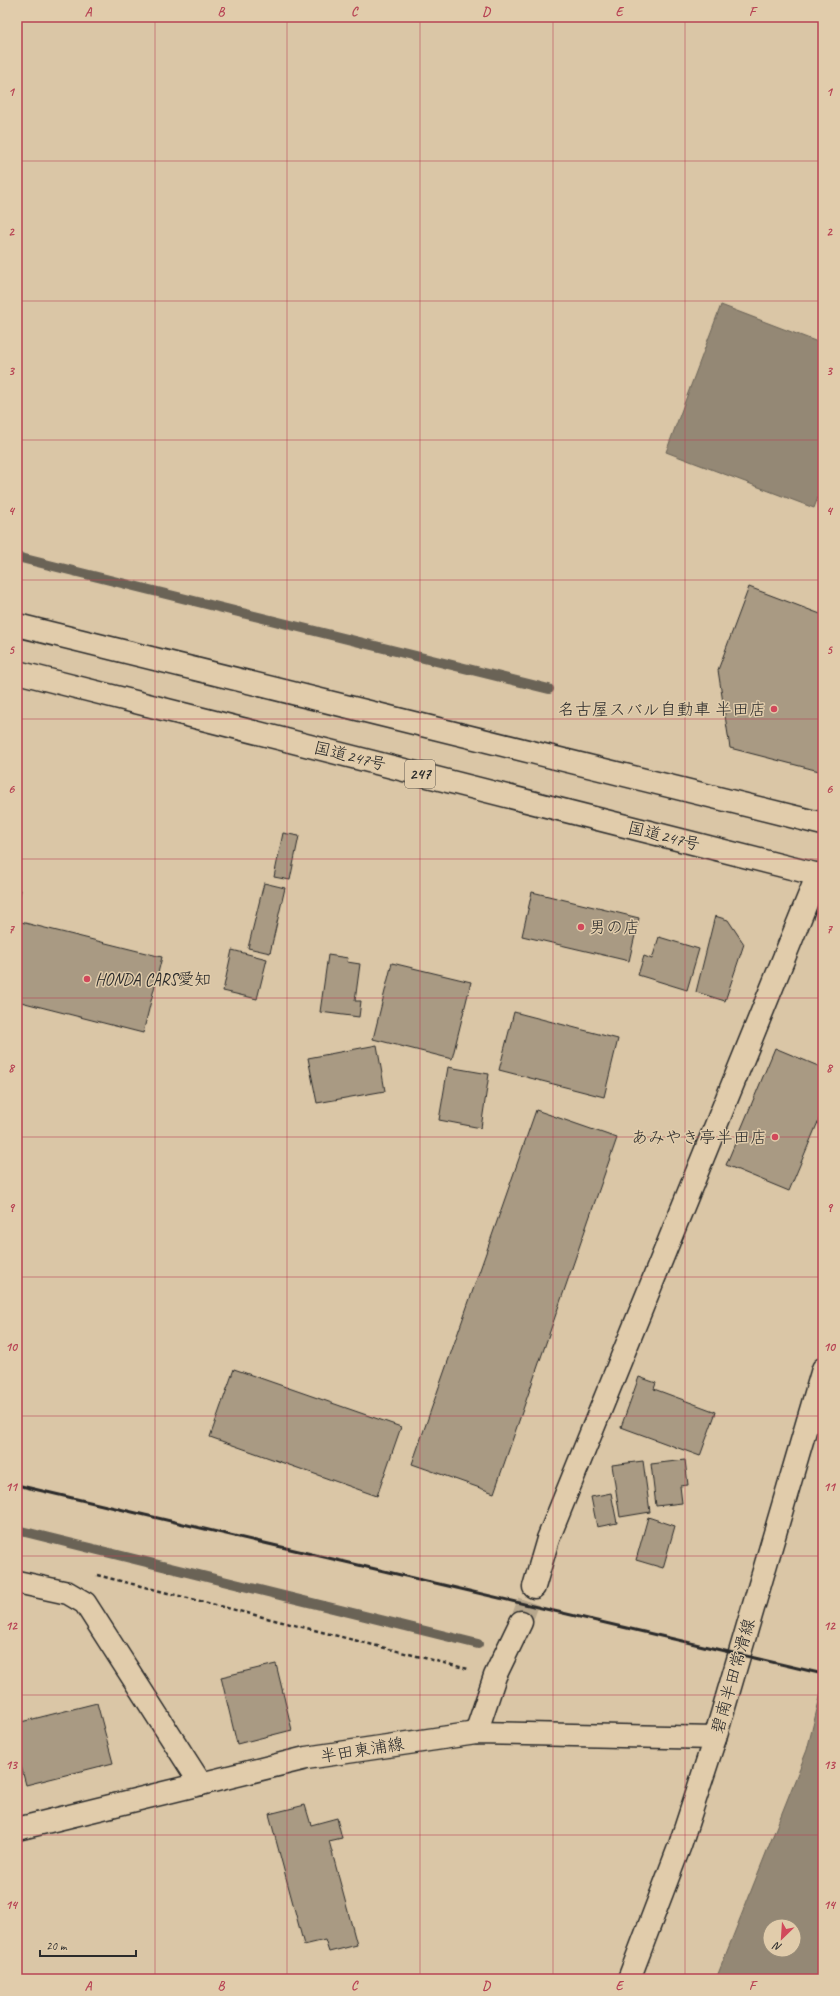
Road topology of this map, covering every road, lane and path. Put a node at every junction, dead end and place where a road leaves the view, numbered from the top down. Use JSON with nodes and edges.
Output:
{"nodes":[{"id":1,"x":17,"y":625,"type":"edge"},
{"id":2,"x":17,"y":672,"type":"edge"},
{"id":3,"x":823,"y":824,"type":"edge"},
{"id":4,"x":820,"y":875,"type":"edge"},
{"id":5,"x":823,"y":1369,"type":"edge"},
{"id":6,"x":94,"y":1575,"type":"dead end"},
{"id":7,"x":17,"y":1582,"type":"edge"},
{"id":8,"x":534,"y":1587,"type":"tunnel mouth"},
{"id":9,"x":521,"y":1622,"type":"tunnel mouth"},
{"id":10,"x":495,"y":1676,"type":"junction"},
{"id":11,"x":476,"y":1732,"type":"junction"},
{"id":12,"x":715,"y":1738,"type":"junction"},
{"id":13,"x":201,"y":1784,"type":"junction"},
{"id":14,"x":17,"y":1828,"type":"edge"},
{"id":15,"x":629,"y":1979,"type":"edge"}],
"edges":[{"from":1,"to":3,"type":"main road"},
{"from":2,"to":4,"type":"main road","name":"国道247号","number":"247"},
{"from":4,"to":8,"type":"main road"},
{"from":5,"to":12,"type":"main road","name":"碧南半田常滑線"},
{"from":6,"to":10,"type":"path"},
{"from":7,"to":13,"type":"main road"},
{"from":9,"to":10,"type":"main road"},
{"from":10,"to":11,"type":"main road"},
{"from":11,"to":12,"type":"main road","name":"半田東浦線"},
{"from":11,"to":13,"type":"main road","name":"半田東浦線"},
{"from":12,"to":15,"type":"main road","name":"碧南半田常滑線"},
{"from":13,"to":14,"type":"main road","name":"半田東浦線"}]}
